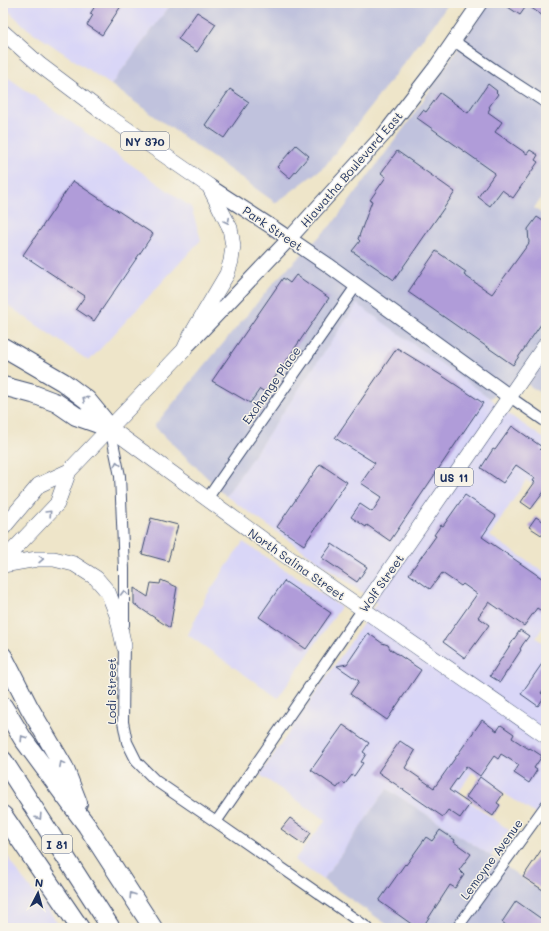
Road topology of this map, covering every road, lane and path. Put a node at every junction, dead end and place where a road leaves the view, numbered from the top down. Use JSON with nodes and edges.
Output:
{"nodes":[{"id":1,"x":480,"y":3,"type":"edge"},
{"id":2,"x":3,"y":32,"type":"edge"},
{"id":3,"x":454,"y":41,"type":"junction"},
{"id":4,"x":546,"y":104,"type":"edge"},
{"id":5,"x":210,"y":186,"type":"junction"},
{"id":6,"x":290,"y":239,"type":"junction"},
{"id":7,"x":356,"y":286,"type":"junction"},
{"id":8,"x":546,"y":344,"type":"edge"},
{"id":9,"x":3,"y":347,"type":"edge"},
{"id":10,"x":184,"y":350,"type":"junction"},
{"id":11,"x":3,"y":386,"type":"edge"},
{"id":12,"x":510,"y":397,"type":"junction"},
{"id":13,"x":546,"y":422,"type":"edge"},
{"id":14,"x":110,"y":428,"type":"junction"},
{"id":15,"x":68,"y":471,"type":"junction"},
{"id":16,"x":207,"y":499,"type":"junction"},
{"id":17,"x":3,"y":528,"type":"edge"},
{"id":18,"x":3,"y":562,"type":"edge"},
{"id":19,"x":3,"y":565,"type":"edge"},
{"id":20,"x":362,"y":610,"type":"junction"},
{"id":21,"x":124,"y":646,"type":"junction"},
{"id":22,"x":3,"y":656,"type":"edge"},
{"id":23,"x":3,"y":706,"type":"edge"},
{"id":24,"x":546,"y":736,"type":"edge"},
{"id":25,"x":3,"y":760,"type":"edge"},
{"id":26,"x":3,"y":772,"type":"edge"},
{"id":27,"x":24,"y":792,"type":"junction"},
{"id":28,"x":546,"y":804,"type":"edge"},
{"id":29,"x":3,"y":815,"type":"edge"},
{"id":30,"x":216,"y":822,"type":"junction"},
{"id":31,"x":87,"y":826,"type":"junction"},
{"id":32,"x":3,"y":836,"type":"edge"},
{"id":33,"x":76,"y":923,"type":"edge"},
{"id":34,"x":111,"y":928,"type":"edge"},
{"id":35,"x":153,"y":928,"type":"edge"},
{"id":36,"x":368,"y":928,"type":"edge"},
{"id":37,"x":457,"y":928,"type":"edge"}],
"edges":[{"from":1,"to":3,"type":"main road","name":"Hiawatha Boulevard East"},
{"from":2,"to":5,"type":"main road","name":"Park Street","number":"NY 370"},
{"from":3,"to":4,"type":"street"},
{"from":3,"to":6,"type":"main road","name":"Hiawatha Boulevard East"},
{"from":5,"to":6,"type":"main road","name":"Park Street","number":"NY 370"},
{"from":5,"to":10,"type":"main road","one_way":true},
{"from":6,"to":7,"type":"main road","name":"Park Street","number":"NY 370"},
{"from":6,"to":10,"type":"main road","name":"Hiawatha Boulevard East"},
{"from":7,"to":12,"type":"main road","name":"Park Street","number":"NY 370"},
{"from":7,"to":16,"type":"street","name":"Exchange Place"},
{"from":8,"to":12,"type":"main road","name":"Wolf Street","number":"US 11"},
{"from":14,"to":9,"type":"highway","one_way":true},
{"from":10,"to":14,"type":"main road","name":"Hiawatha Boulevard East"},
{"from":11,"to":14,"type":"highway"},
{"from":12,"to":13,"type":"street","name":"Park Street"},
{"from":12,"to":20,"type":"main road","name":"Wolf Street","number":"US 11"},
{"from":14,"to":15,"type":"main road","name":"Hiawatha Boulevard East"},
{"from":14,"to":16,"type":"main road","name":"North Salina Street"},
{"from":21,"to":14,"type":"street","name":"Lodi Street","one_way":true},
{"from":15,"to":17,"type":"main road"},
{"from":18,"to":15,"type":"main road","one_way":true},
{"from":16,"to":20,"type":"main road","name":"North Salina Street"},
{"from":19,"to":21,"type":"main road","one_way":true},
{"from":20,"to":24,"type":"main road","name":"North Salina Street"},
{"from":20,"to":30,"type":"street","name":"Wolf Street"},
{"from":21,"to":30,"type":"street","name":"Lodi Street"},
{"from":31,"to":22,"type":"highway","one_way":true},
{"from":31,"to":23,"type":"highway","number":"I 81","one_way":true},
{"from":25,"to":27,"type":"highway","number":"I 81"},
{"from":26,"to":27,"type":"highway"},
{"from":27,"to":34,"type":"highway","number":"I 81","one_way":true},
{"from":28,"to":37,"type":"street","name":"Lemoyne Avenue"},
{"from":29,"to":33,"type":"highway"},
{"from":30,"to":36,"type":"street","name":"Lodi Street"},
{"from":35,"to":31,"type":"highway","number":"I 81","one_way":true},
{"from":32,"to":33,"type":"highway"}]}
